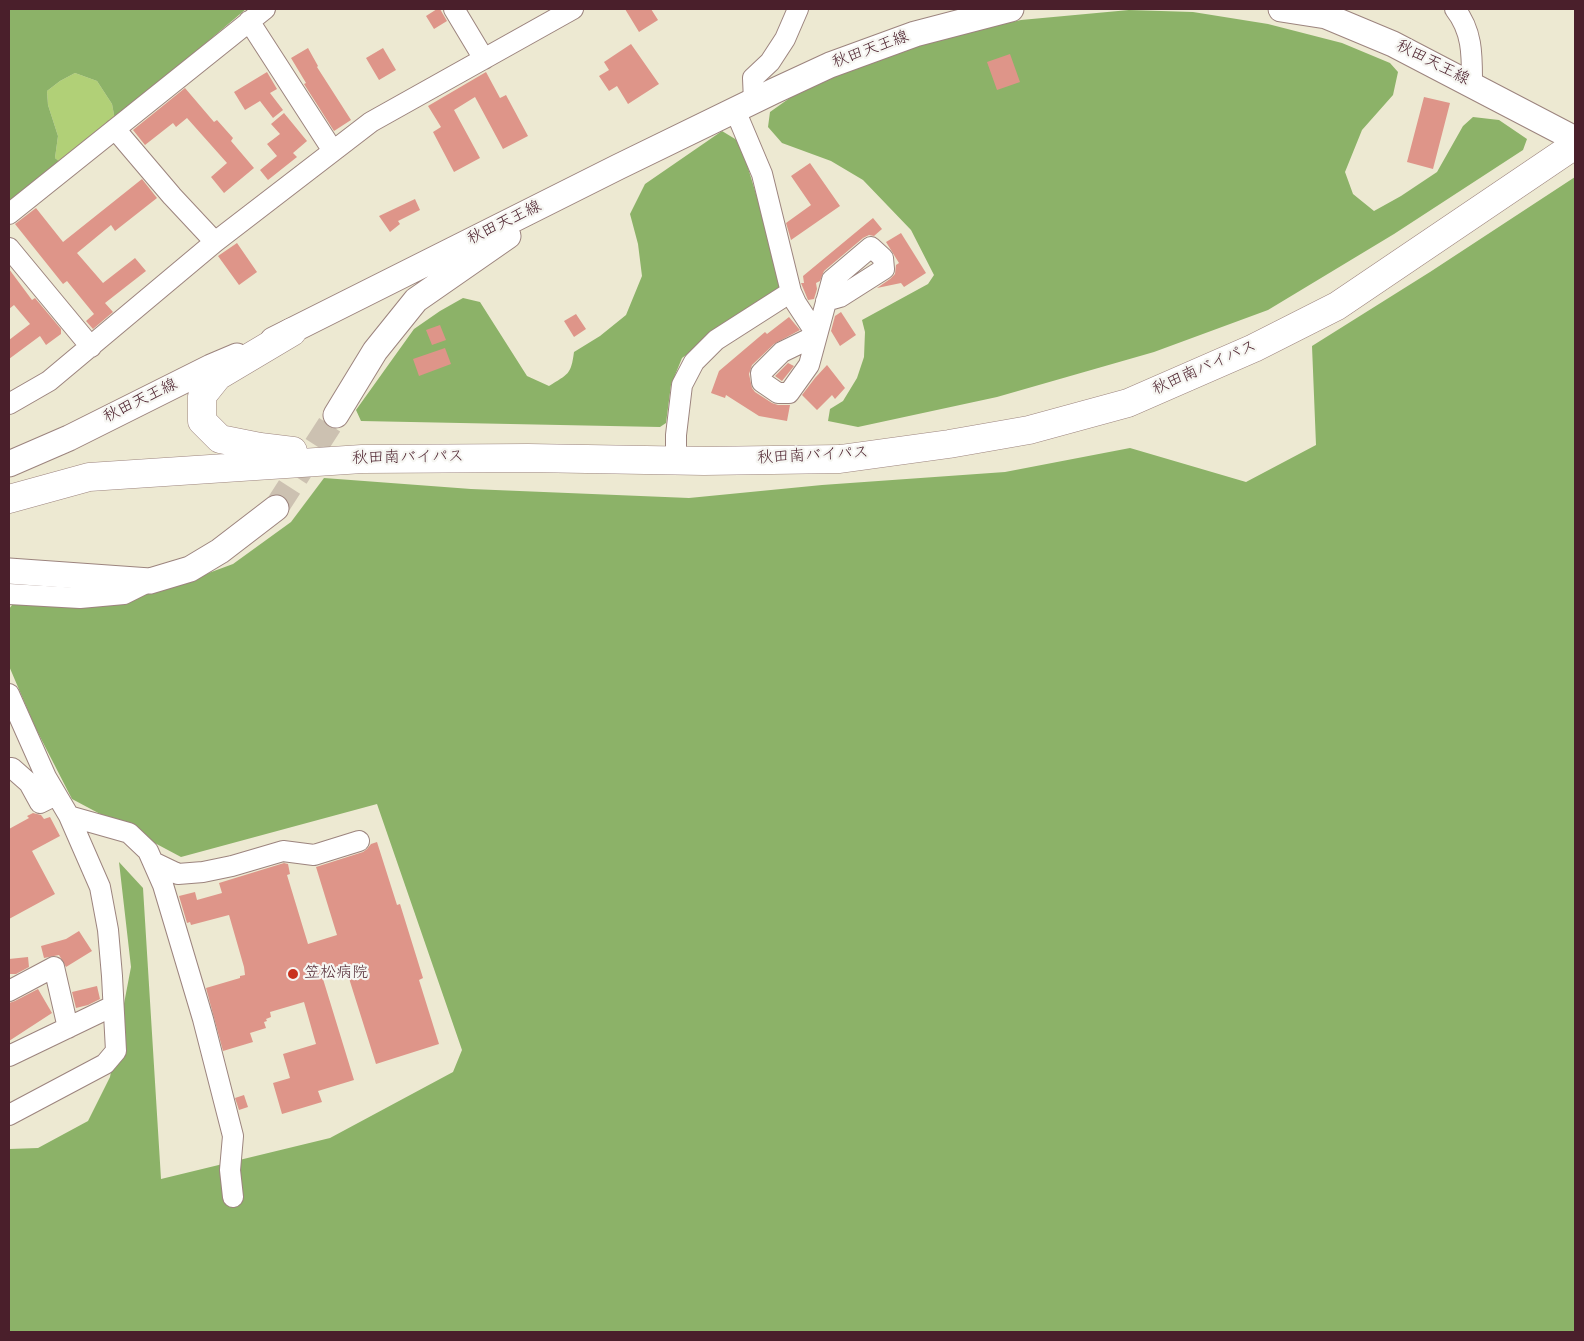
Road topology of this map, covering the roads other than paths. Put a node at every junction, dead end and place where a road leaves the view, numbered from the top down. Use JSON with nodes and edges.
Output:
{"nodes":[{"id":1,"x":265,"y":9,"type":"edge"},
{"id":2,"x":454,"y":9,"type":"edge"},
{"id":3,"x":573,"y":9,"type":"edge"},
{"id":4,"x":798,"y":9,"type":"edge"},
{"id":5,"x":1011,"y":9,"type":"edge"},
{"id":6,"x":1281,"y":9,"type":"edge"},
{"id":7,"x":1464,"y":12,"type":"edge"},
{"id":8,"x":249,"y":21,"type":"junction"},
{"id":9,"x":484,"y":59,"type":"junction"},
{"id":10,"x":1472,"y":84,"type":"junction"},
{"id":11,"x":745,"y":105,"type":"junction"},
{"id":12,"x":115,"y":128,"type":"junction"},
{"id":13,"x":1575,"y":139,"type":"edge"},
{"id":14,"x":1575,"y":146,"type":"edge"},
{"id":15,"x":332,"y":151,"type":"junction"},
{"id":16,"x":578,"y":188,"type":"junction"},
{"id":17,"x":9,"y":214,"type":"edge"},
{"id":18,"x":215,"y":242,"type":"junction"},
{"id":19,"x":9,"y":248,"type":"edge"},
{"id":20,"x":791,"y":292,"type":"junction"},
{"id":21,"x":826,"y":301,"type":"dead end"},
{"id":22,"x":292,"y":332,"type":"junction"},
{"id":23,"x":91,"y":347,"type":"junction"},
{"id":24,"x":9,"y":404,"type":"edge"},
{"id":25,"x":336,"y":416,"type":"tunnel mouth"},
{"id":26,"x":362,"y":458,"type":"junction"},
{"id":27,"x":676,"y":461,"type":"junction"},
{"id":28,"x":9,"y":464,"type":"edge"},
{"id":29,"x":9,"y":499,"type":"edge"},
{"id":30,"x":276,"y":508,"type":"tunnel mouth"},
{"id":31,"x":9,"y":571,"type":"edge"},
{"id":32,"x":150,"y":581,"type":"junction"},
{"id":33,"x":9,"y":594,"type":"edge"},
{"id":34,"x":9,"y":694,"type":"edge"},
{"id":35,"x":9,"y":768,"type":"edge"},
{"id":36,"x":56,"y":794,"type":"junction"},
{"id":37,"x":69,"y":816,"type":"junction"},
{"id":38,"x":359,"y":841,"type":"dead end"},
{"id":39,"x":153,"y":862,"type":"junction"},
{"id":40,"x":9,"y":991,"type":"edge"},
{"id":41,"x":113,"y":1006,"type":"junction"},
{"id":42,"x":68,"y":1028,"type":"junction"},
{"id":43,"x":9,"y":1056,"type":"edge"},
{"id":44,"x":9,"y":1114,"type":"edge"},
{"id":45,"x":233,"y":1197,"type":"dead end"}],
"edges":[{"from":1,"to":8,"type":"street"},
{"from":2,"to":9,"type":"street"},
{"from":3,"to":9,"type":"street"},
{"from":4,"to":11,"type":"street"},
{"from":5,"to":11,"type":"main road","name":"秋田天王線"},
{"from":6,"to":10,"type":"main road","name":"秋田天王線"},
{"from":7,"to":10,"type":"street"},
{"from":8,"to":12,"type":"street"},
{"from":8,"to":15,"type":"street"},
{"from":9,"to":15,"type":"street"},
{"from":10,"to":13,"type":"main road","name":"秋田天王線"},
{"from":11,"to":16,"type":"main road","name":"秋田天王線"},
{"from":11,"to":20,"type":"street"},
{"from":12,"to":17,"type":"street"},
{"from":12,"to":18,"type":"street"},
{"from":14,"to":27,"type":"highway","name":"秋田南バイパス"},
{"from":15,"to":18,"type":"street"},
{"from":16,"to":22,"type":"main road","name":"秋田天王線"},
{"from":16,"to":25,"type":"main road"},
{"from":18,"to":23,"type":"street"},
{"from":19,"to":23,"type":"street"},
{"from":20,"to":21,"type":"street"},
{"from":20,"to":27,"type":"street"},
{"from":22,"to":26,"type":"highway"},
{"from":22,"to":28,"type":"main road","name":"秋田天王線"},
{"from":23,"to":24,"type":"street"},
{"from":26,"to":27,"type":"highway","name":"秋田南バイパス"},
{"from":26,"to":29,"type":"highway","name":"秋田南バイパス"},
{"from":30,"to":32,"type":"main road"},
{"from":31,"to":32,"type":"main road"},
{"from":32,"to":33,"type":"street"},
{"from":34,"to":36,"type":"street"},
{"from":35,"to":36,"type":"street"},
{"from":36,"to":37,"type":"street"},
{"from":37,"to":39,"type":"street"},
{"from":37,"to":41,"type":"street"},
{"from":38,"to":39,"type":"street"},
{"from":39,"to":45,"type":"street"},
{"from":40,"to":42,"type":"street"},
{"from":41,"to":42,"type":"street"},
{"from":41,"to":44,"type":"street"},
{"from":42,"to":43,"type":"street"}]}
